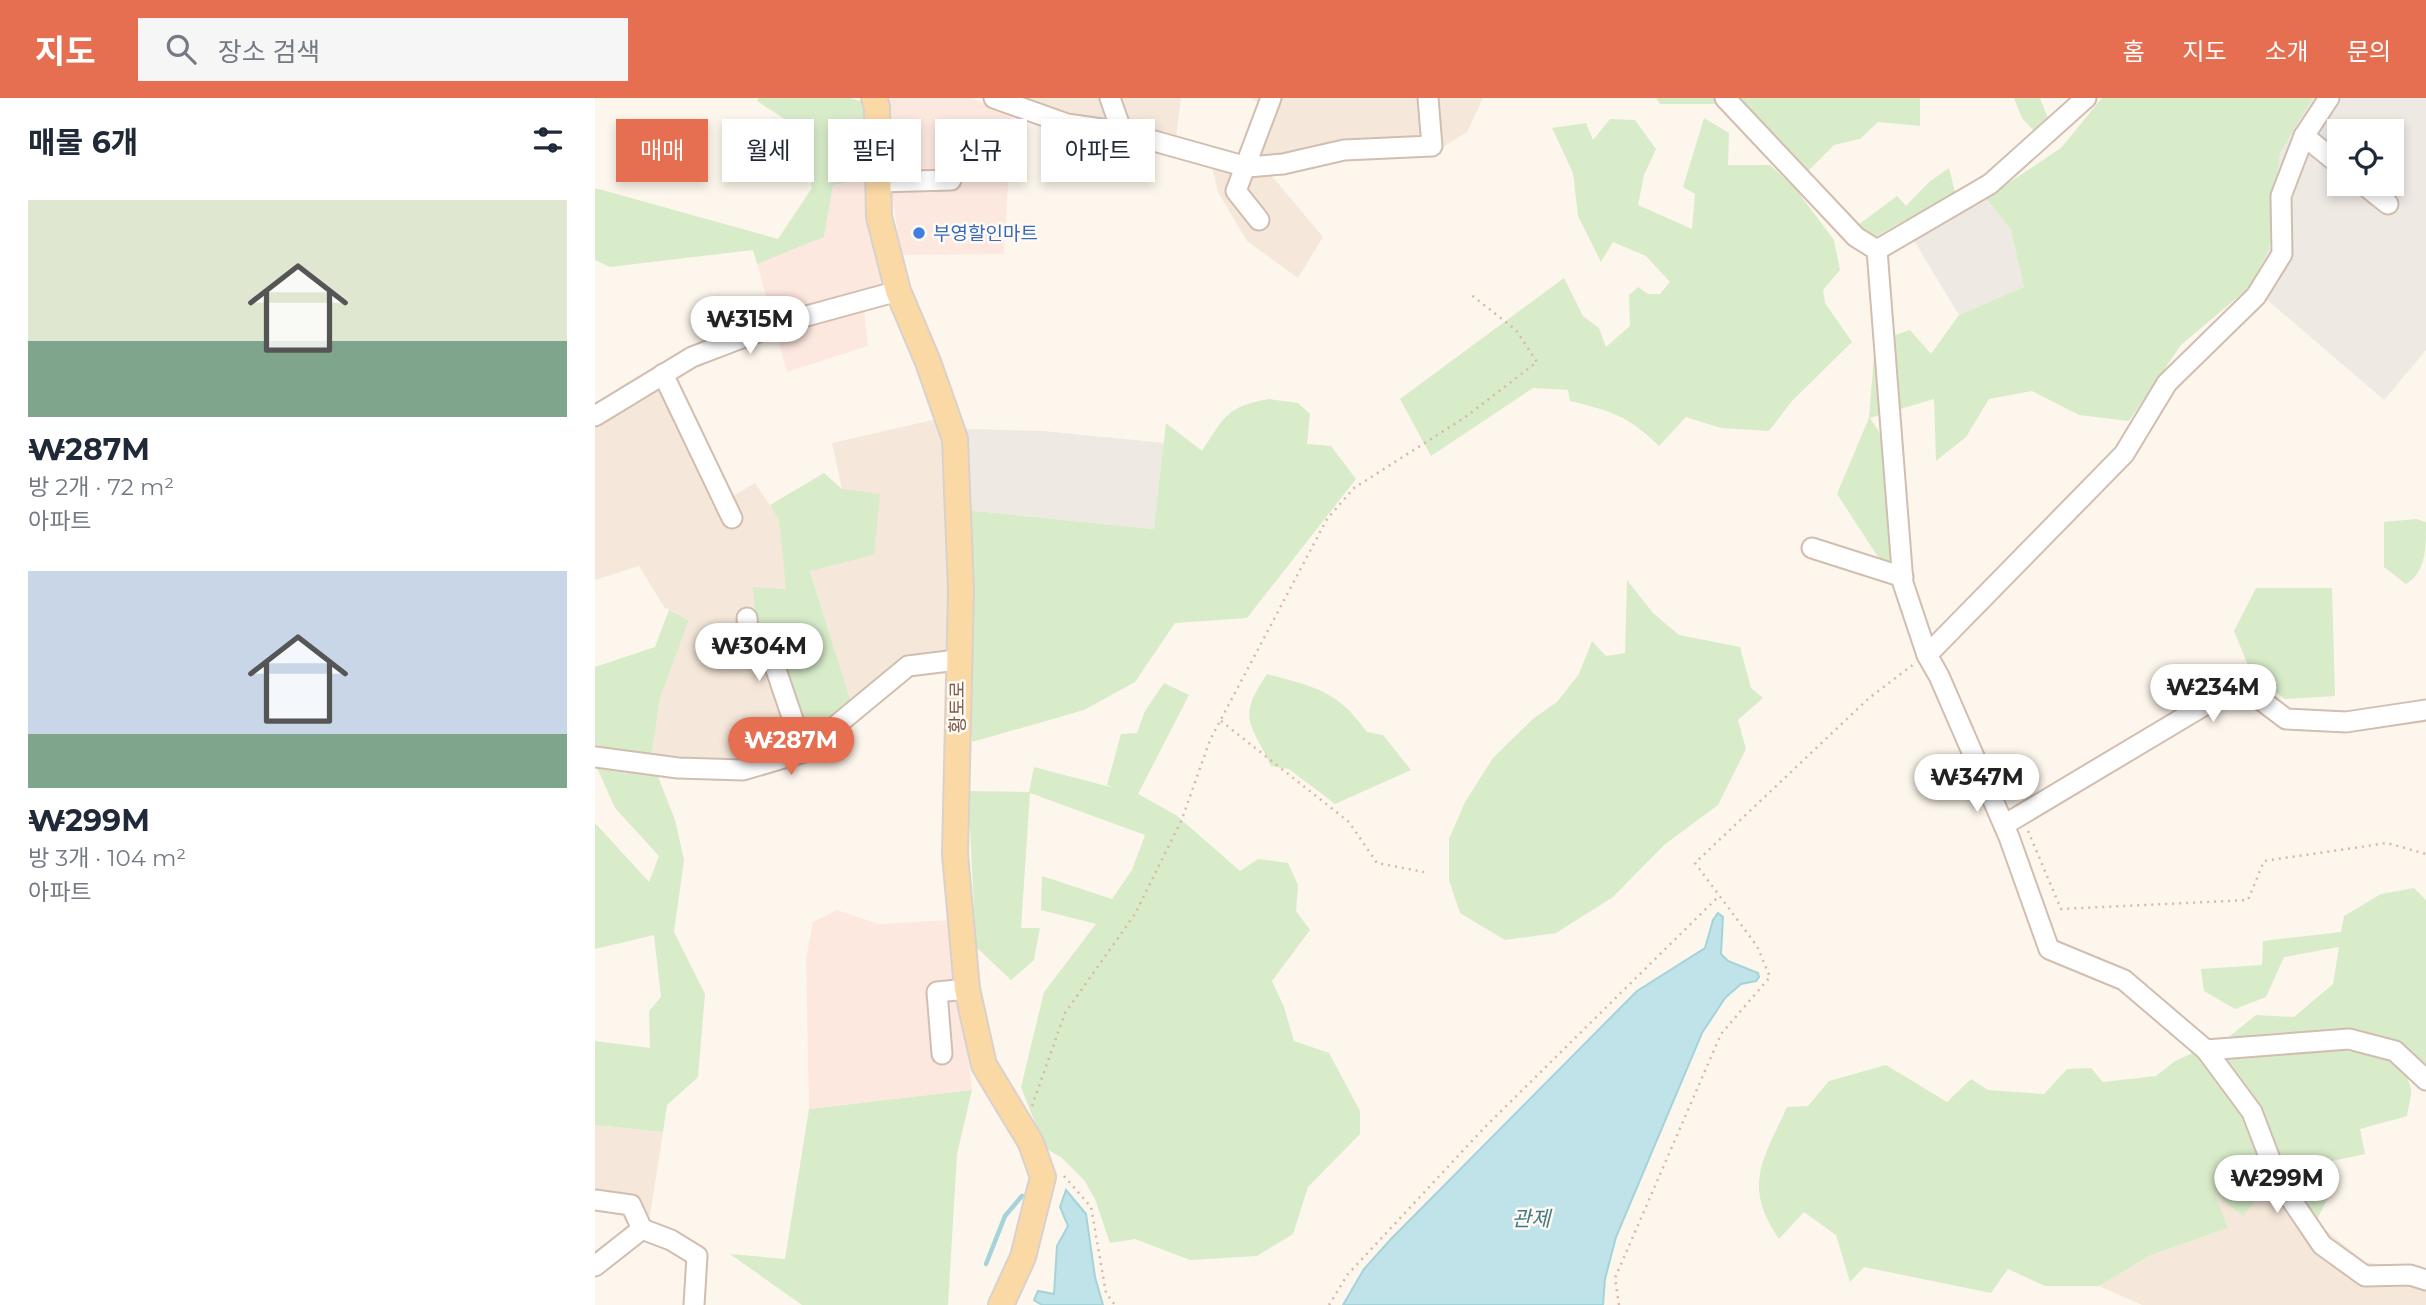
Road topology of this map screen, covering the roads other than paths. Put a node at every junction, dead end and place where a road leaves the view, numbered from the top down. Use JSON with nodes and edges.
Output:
{"nodes":[{"id":1,"x":874,"y":98,"type":"edge"},
{"id":2,"x":994,"y":98,"type":"edge"},
{"id":3,"x":1110,"y":98,"type":"edge"},
{"id":4,"x":1271,"y":98,"type":"edge"},
{"id":5,"x":1428,"y":98,"type":"edge"},
{"id":6,"x":1725,"y":98,"type":"edge"},
{"id":7,"x":2087,"y":98,"type":"edge"},
{"id":8,"x":2329,"y":98,"type":"edge"},
{"id":9,"x":877,"y":119,"type":"edge"},
{"id":10,"x":1053,"y":119,"type":"edge"},
{"id":11,"x":1117,"y":119,"type":"edge"},
{"id":12,"x":2304,"y":136,"type":"junction"},
{"id":13,"x":1155,"y":141,"type":"edge"},
{"id":14,"x":2327,"y":155,"type":"edge"},
{"id":15,"x":1247,"y":167,"type":"junction"},
{"id":16,"x":879,"y":182,"type":"edge"},
{"id":17,"x":2378,"y":196,"type":"edge"},
{"id":18,"x":2388,"y":204,"type":"dead end"},
{"id":19,"x":1259,"y":220,"type":"dead end"},
{"id":20,"x":1877,"y":250,"type":"junction"},
{"id":21,"x":898,"y":291,"type":"junction"},
{"id":22,"x":663,"y":374,"type":"junction"},
{"id":23,"x":595,"y":416,"type":"edge"},
{"id":24,"x":732,"y":518,"type":"dead end"},
{"id":25,"x":1812,"y":548,"type":"dead end"},
{"id":26,"x":1902,"y":577,"type":"junction"},
{"id":27,"x":747,"y":618,"type":"dead end"},
{"id":28,"x":1927,"y":654,"type":"junction"},
{"id":29,"x":957,"y":660,"type":"junction"},
{"id":30,"x":2426,"y":710,"type":"edge"},
{"id":31,"x":804,"y":752,"type":"junction"},
{"id":32,"x":595,"y":757,"type":"edge"},
{"id":33,"x":2013,"y":820,"type":"junction"},
{"id":34,"x":967,"y":989,"type":"junction"},
{"id":35,"x":2206,"y":1050,"type":"junction"},
{"id":36,"x":942,"y":1054,"type":"dead end"},
{"id":37,"x":2426,"y":1080,"type":"edge"},
{"id":38,"x":595,"y":1200,"type":"edge"},
{"id":39,"x":642,"y":1230,"type":"junction"},
{"id":40,"x":595,"y":1266,"type":"edge"},
{"id":41,"x":2426,"y":1280,"type":"edge"},
{"id":42,"x":694,"y":1305,"type":"edge"},
{"id":43,"x":1001,"y":1305,"type":"edge"}],
"edges":[{"from":1,"to":9,"type":"main road","name":"황토로"},
{"from":2,"to":10,"type":"street"},
{"from":3,"to":11,"type":"street"},
{"from":4,"to":15,"type":"street"},
{"from":5,"to":15,"type":"street"},
{"from":6,"to":20,"type":"street"},
{"from":7,"to":20,"type":"street"},
{"from":8,"to":12,"type":"street"},
{"from":12,"to":14,"type":"street"},
{"from":12,"to":28,"type":"street"},
{"from":13,"to":15,"type":"street"},
{"from":15,"to":19,"type":"street"},
{"from":16,"to":21,"type":"main road","name":"황토로"},
{"from":17,"to":18,"type":"street"},
{"from":20,"to":26,"type":"street"},
{"from":21,"to":22,"type":"street"},
{"from":21,"to":29,"type":"main road","name":"황토로"},
{"from":22,"to":23,"type":"street"},
{"from":22,"to":24,"type":"street"},
{"from":25,"to":26,"type":"street"},
{"from":26,"to":28,"type":"street"},
{"from":27,"to":31,"type":"street"},
{"from":28,"to":33,"type":"street"},
{"from":29,"to":31,"type":"street"},
{"from":29,"to":34,"type":"main road","name":"황토로"},
{"from":30,"to":33,"type":"street"},
{"from":31,"to":32,"type":"street"},
{"from":33,"to":35,"type":"street"},
{"from":34,"to":36,"type":"street"},
{"from":34,"to":43,"type":"main road","name":"황토로"},
{"from":35,"to":37,"type":"street"},
{"from":35,"to":41,"type":"street"},
{"from":38,"to":39,"type":"street"},
{"from":39,"to":40,"type":"street"},
{"from":39,"to":42,"type":"street"}]}
